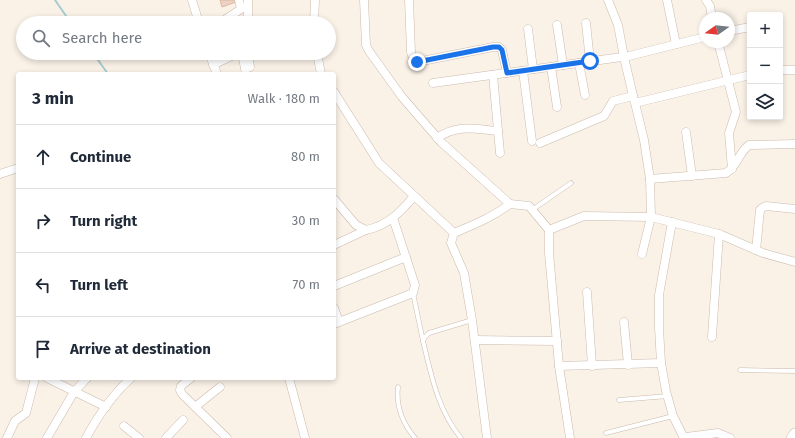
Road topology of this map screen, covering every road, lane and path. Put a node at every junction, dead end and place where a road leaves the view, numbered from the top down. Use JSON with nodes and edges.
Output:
{"nodes":[{"id":1,"x":192,"y":0,"type":"edge"},
{"id":2,"x":239,"y":0,"type":"edge"},
{"id":3,"x":248,"y":0,"type":"edge"},
{"id":4,"x":315,"y":0,"type":"edge"},
{"id":5,"x":364,"y":0,"type":"edge"},
{"id":6,"x":409,"y":0,"type":"edge"},
{"id":7,"x":608,"y":0,"type":"edge"},
{"id":8,"x":667,"y":0,"type":"edge"},
{"id":9,"x":706,"y":0,"type":"edge"},
{"id":10,"x":711,"y":12,"type":"edge"},
{"id":11,"x":197,"y":16,"type":"edge"},
{"id":12,"x":230,"y":16,"type":"edge"},
{"id":13,"x":248,"y":16,"type":"edge"},
{"id":14,"x":314,"y":16,"type":"edge"},
{"id":15,"x":586,"y":23,"type":"dead end"},
{"id":16,"x":557,"y":25,"type":"dead end"},
{"id":17,"x":747,"y":27,"type":"edge"},
{"id":18,"x":528,"y":29,"type":"dead end"},
{"id":19,"x":735,"y":30,"type":"edge"},
{"id":20,"x":699,"y":38,"type":"edge"},
{"id":21,"x":676,"y":44,"type":"junction"},
{"id":22,"x":720,"y":48,"type":"edge"},
{"id":23,"x":624,"y":57,"type":"junction"},
{"id":24,"x":211,"y":60,"type":"edge"},
{"id":25,"x":223,"y":60,"type":"edge"},
{"id":26,"x":240,"y":60,"type":"edge"},
{"id":27,"x":249,"y":60,"type":"edge"},
{"id":28,"x":318,"y":60,"type":"edge"},
{"id":29,"x":590,"y":61,"type":"junction"},
{"id":30,"x":579,"y":63,"type":"junction"},
{"id":31,"x":213,"y":65,"type":"junction"},
{"id":32,"x":563,"y":65,"type":"junction"},
{"id":33,"x":550,"y":67,"type":"junction"},
{"id":34,"x":533,"y":69,"type":"junction"},
{"id":35,"x":783,"y":70,"type":"edge"},
{"id":36,"x":795,"y":70,"type":"edge"},
{"id":37,"x":523,"y":71,"type":"junction"},
{"id":38,"x":216,"y":72,"type":"edge"},
{"id":39,"x":245,"y":72,"type":"edge"},
{"id":40,"x":251,"y":72,"type":"edge"},
{"id":41,"x":321,"y":72,"type":"edge"},
{"id":42,"x":507,"y":73,"type":"junction"},
{"id":43,"x":493,"y":75,"type":"junction"},
{"id":44,"x":747,"y":76,"type":"edge"},
{"id":45,"x":728,"y":80,"type":"junction"},
{"id":46,"x":433,"y":83,"type":"dead end"},
{"id":47,"x":336,"y":95,"type":"edge"},
{"id":48,"x":585,"y":95,"type":"dead end"},
{"id":49,"x":634,"y":99,"type":"junction"},
{"id":50,"x":557,"y":107,"type":"dead end"},
{"id":51,"x":498,"y":131,"type":"junction"},
{"id":52,"x":686,"y":132,"type":"dead end"},
{"id":53,"x":437,"y":138,"type":"junction"},
{"id":54,"x":532,"y":141,"type":"dead end"},
{"id":55,"x":540,"y":143,"type":"dead end"},
{"id":56,"x":795,"y":144,"type":"edge"},
{"id":57,"x":500,"y":154,"type":"dead end"},
{"id":58,"x":16,"y":169,"type":"edge"},
{"id":59,"x":732,"y":170,"type":"junction"},
{"id":60,"x":0,"y":174,"type":"edge"},
{"id":61,"x":692,"y":176,"type":"junction"},
{"id":62,"x":650,"y":179,"type":"junction"},
{"id":63,"x":571,"y":183,"type":"dead end"},
{"id":64,"x":414,"y":196,"type":"junction"},
{"id":65,"x":336,"y":201,"type":"edge"},
{"id":66,"x":510,"y":204,"type":"junction"},
{"id":67,"x":795,"y":209,"type":"edge"},
{"id":68,"x":532,"y":210,"type":"junction"},
{"id":69,"x":651,"y":217,"type":"junction"},
{"id":70,"x":393,"y":218,"type":"junction"},
{"id":71,"x":672,"y":222,"type":"junction"},
{"id":72,"x":366,"y":230,"type":"junction"},
{"id":73,"x":549,"y":230,"type":"junction"},
{"id":74,"x":454,"y":233,"type":"junction"},
{"id":75,"x":719,"y":234,"type":"junction"},
{"id":76,"x":336,"y":245,"type":"edge"},
{"id":77,"x":756,"y":250,"type":"junction"},
{"id":78,"x":642,"y":254,"type":"dead end"},
{"id":79,"x":406,"y":257,"type":"junction"},
{"id":80,"x":795,"y":262,"type":"edge"},
{"id":81,"x":336,"y":285,"type":"edge"},
{"id":82,"x":588,"y":292,"type":"dead end"},
{"id":83,"x":413,"y":293,"type":"junction"},
{"id":84,"x":472,"y":320,"type":"junction"},
{"id":85,"x":624,"y":322,"type":"dead end"},
{"id":86,"x":336,"y":323,"type":"edge"},
{"id":87,"x":712,"y":337,"type":"dead end"},
{"id":88,"x":475,"y":340,"type":"junction"},
{"id":89,"x":423,"y":341,"type":"junction"},
{"id":90,"x":557,"y":341,"type":"junction"},
{"id":91,"x":661,"y":363,"type":"junction"},
{"id":92,"x":628,"y":365,"type":"junction"},
{"id":93,"x":559,"y":366,"type":"junction"},
{"id":94,"x":592,"y":366,"type":"junction"},
{"id":95,"x":740,"y":370,"type":"dead end"},
{"id":96,"x":795,"y":371,"type":"edge"},
{"id":97,"x":34,"y":380,"type":"edge"},
{"id":98,"x":51,"y":380,"type":"edge"},
{"id":99,"x":85,"y":380,"type":"edge"},
{"id":100,"x":129,"y":380,"type":"edge"},
{"id":101,"x":188,"y":380,"type":"edge"},
{"id":102,"x":290,"y":380,"type":"edge"},
{"id":103,"x":220,"y":387,"type":"dead end"},
{"id":104,"x":398,"y":387,"type":"dead end"},
{"id":105,"x":74,"y":392,"type":"junction"},
{"id":106,"x":668,"y":396,"type":"junction"},
{"id":107,"x":619,"y":400,"type":"dead end"},
{"id":108,"x":106,"y":407,"type":"junction"},
{"id":109,"x":195,"y":407,"type":"junction"},
{"id":110,"x":673,"y":416,"type":"junction"},
{"id":111,"x":183,"y":420,"type":"dead end"},
{"id":112,"x":124,"y":426,"type":"dead end"},
{"id":113,"x":606,"y":433,"type":"dead end"},
{"id":114,"x":795,"y":434,"type":"edge"},
{"id":115,"x":7,"y":438,"type":"edge"},
{"id":116,"x":47,"y":438,"type":"edge"},
{"id":117,"x":86,"y":438,"type":"edge"},
{"id":118,"x":139,"y":438,"type":"edge"},
{"id":119,"x":166,"y":438,"type":"edge"},
{"id":120,"x":227,"y":438,"type":"edge"},
{"id":121,"x":305,"y":438,"type":"edge"},
{"id":122,"x":414,"y":438,"type":"edge"},
{"id":123,"x":461,"y":438,"type":"edge"},
{"id":124,"x":487,"y":438,"type":"edge"},
{"id":125,"x":570,"y":438,"type":"edge"},
{"id":126,"x":730,"y":438,"type":"edge"},
{"id":127,"x":792,"y":438,"type":"edge"}],
"edges":[{"from":1,"to":11,"type":"street"},
{"from":2,"to":12,"type":"street"},
{"from":3,"to":13,"type":"street"},
{"from":4,"to":14,"type":"street"},
{"from":5,"to":53,"type":"street"},
{"from":6,"to":42,"type":"street"},
{"from":7,"to":23,"type":"street"},
{"from":8,"to":21,"type":"street"},
{"from":9,"to":10,"type":"street"},
{"from":15,"to":29,"type":"street"},
{"from":16,"to":32,"type":"street"},
{"from":17,"to":19,"type":"street"},
{"from":18,"to":34,"type":"street"},
{"from":20,"to":21,"type":"street"},
{"from":21,"to":23,"type":"street"},
{"from":22,"to":45,"type":"street"},
{"from":23,"to":29,"type":"street"},
{"from":23,"to":49,"type":"street"},
{"from":24,"to":31,"type":"street"},
{"from":25,"to":31,"type":"street"},
{"from":26,"to":39,"type":"street"},
{"from":27,"to":40,"type":"street"},
{"from":28,"to":41,"type":"street"},
{"from":29,"to":30,"type":"street"},
{"from":30,"to":32,"type":"street"},
{"from":30,"to":48,"type":"street"},
{"from":31,"to":38,"type":"street"},
{"from":32,"to":33,"type":"street"},
{"from":33,"to":34,"type":"street"},
{"from":33,"to":50,"type":"street"},
{"from":34,"to":37,"type":"street"},
{"from":35,"to":36,"type":"street"},
{"from":37,"to":42,"type":"street"},
{"from":37,"to":54,"type":"street"},
{"from":42,"to":43,"type":"street"},
{"from":43,"to":46,"type":"street"},
{"from":43,"to":51,"type":"street"},
{"from":44,"to":45,"type":"street"},
{"from":45,"to":49,"type":"street"},
{"from":45,"to":59,"type":"street"},
{"from":47,"to":64,"type":"street"},
{"from":49,"to":55,"type":"street"},
{"from":49,"to":62,"type":"street"},
{"from":51,"to":53,"type":"street"},
{"from":51,"to":57,"type":"street"},
{"from":52,"to":61,"type":"street"},
{"from":53,"to":66,"type":"street"},
{"from":56,"to":59,"type":"street"},
{"from":58,"to":60,"type":"street"},
{"from":59,"to":61,"type":"street"},
{"from":61,"to":62,"type":"street"},
{"from":62,"to":69,"type":"street"},
{"from":63,"to":68,"type":"lane"},
{"from":64,"to":70,"type":"street"},
{"from":64,"to":74,"type":"street"},
{"from":65,"to":72,"type":"street"},
{"from":66,"to":68,"type":"street"},
{"from":66,"to":74,"type":"street"},
{"from":67,"to":77,"type":"street"},
{"from":68,"to":73,"type":"street"},
{"from":69,"to":71,"type":"street"},
{"from":69,"to":73,"type":"street"},
{"from":69,"to":78,"type":"street"},
{"from":70,"to":72,"type":"street"},
{"from":70,"to":79,"type":"street"},
{"from":71,"to":75,"type":"street"},
{"from":71,"to":91,"type":"street"},
{"from":72,"to":76,"type":"street"},
{"from":73,"to":90,"type":"street"},
{"from":74,"to":84,"type":"street"},
{"from":75,"to":77,"type":"street"},
{"from":75,"to":87,"type":"street"},
{"from":77,"to":80,"type":"street"},
{"from":79,"to":81,"type":"street"},
{"from":79,"to":83,"type":"street"},
{"from":82,"to":94,"type":"street"},
{"from":83,"to":86,"type":"street"},
{"from":83,"to":89,"type":"lane"},
{"from":84,"to":88,"type":"street"},
{"from":84,"to":89,"type":"lane"},
{"from":85,"to":92,"type":"street"},
{"from":88,"to":90,"type":"street"},
{"from":88,"to":124,"type":"street"},
{"from":89,"to":123,"type":"lane"},
{"from":90,"to":93,"type":"street"},
{"from":91,"to":92,"type":"street"},
{"from":91,"to":106,"type":"street"},
{"from":92,"to":94,"type":"street"},
{"from":93,"to":94,"type":"street"},
{"from":93,"to":125,"type":"street"},
{"from":95,"to":96,"type":"lane"},
{"from":97,"to":115,"type":"street"},
{"from":98,"to":105,"type":"street"},
{"from":99,"to":105,"type":"street"},
{"from":100,"to":108,"type":"street"},
{"from":101,"to":109,"type":"street"},
{"from":102,"to":121,"type":"street"},
{"from":103,"to":109,"type":"street"},
{"from":104,"to":122,"type":"lane"},
{"from":105,"to":108,"type":"street"},
{"from":105,"to":116,"type":"street"},
{"from":106,"to":107,"type":"lane"},
{"from":106,"to":110,"type":"street"},
{"from":108,"to":117,"type":"street"},
{"from":109,"to":120,"type":"street"},
{"from":110,"to":113,"type":"lane"},
{"from":110,"to":126,"type":"street"},
{"from":111,"to":119,"type":"street"},
{"from":112,"to":118,"type":"street"},
{"from":114,"to":127,"type":"street"}]}
